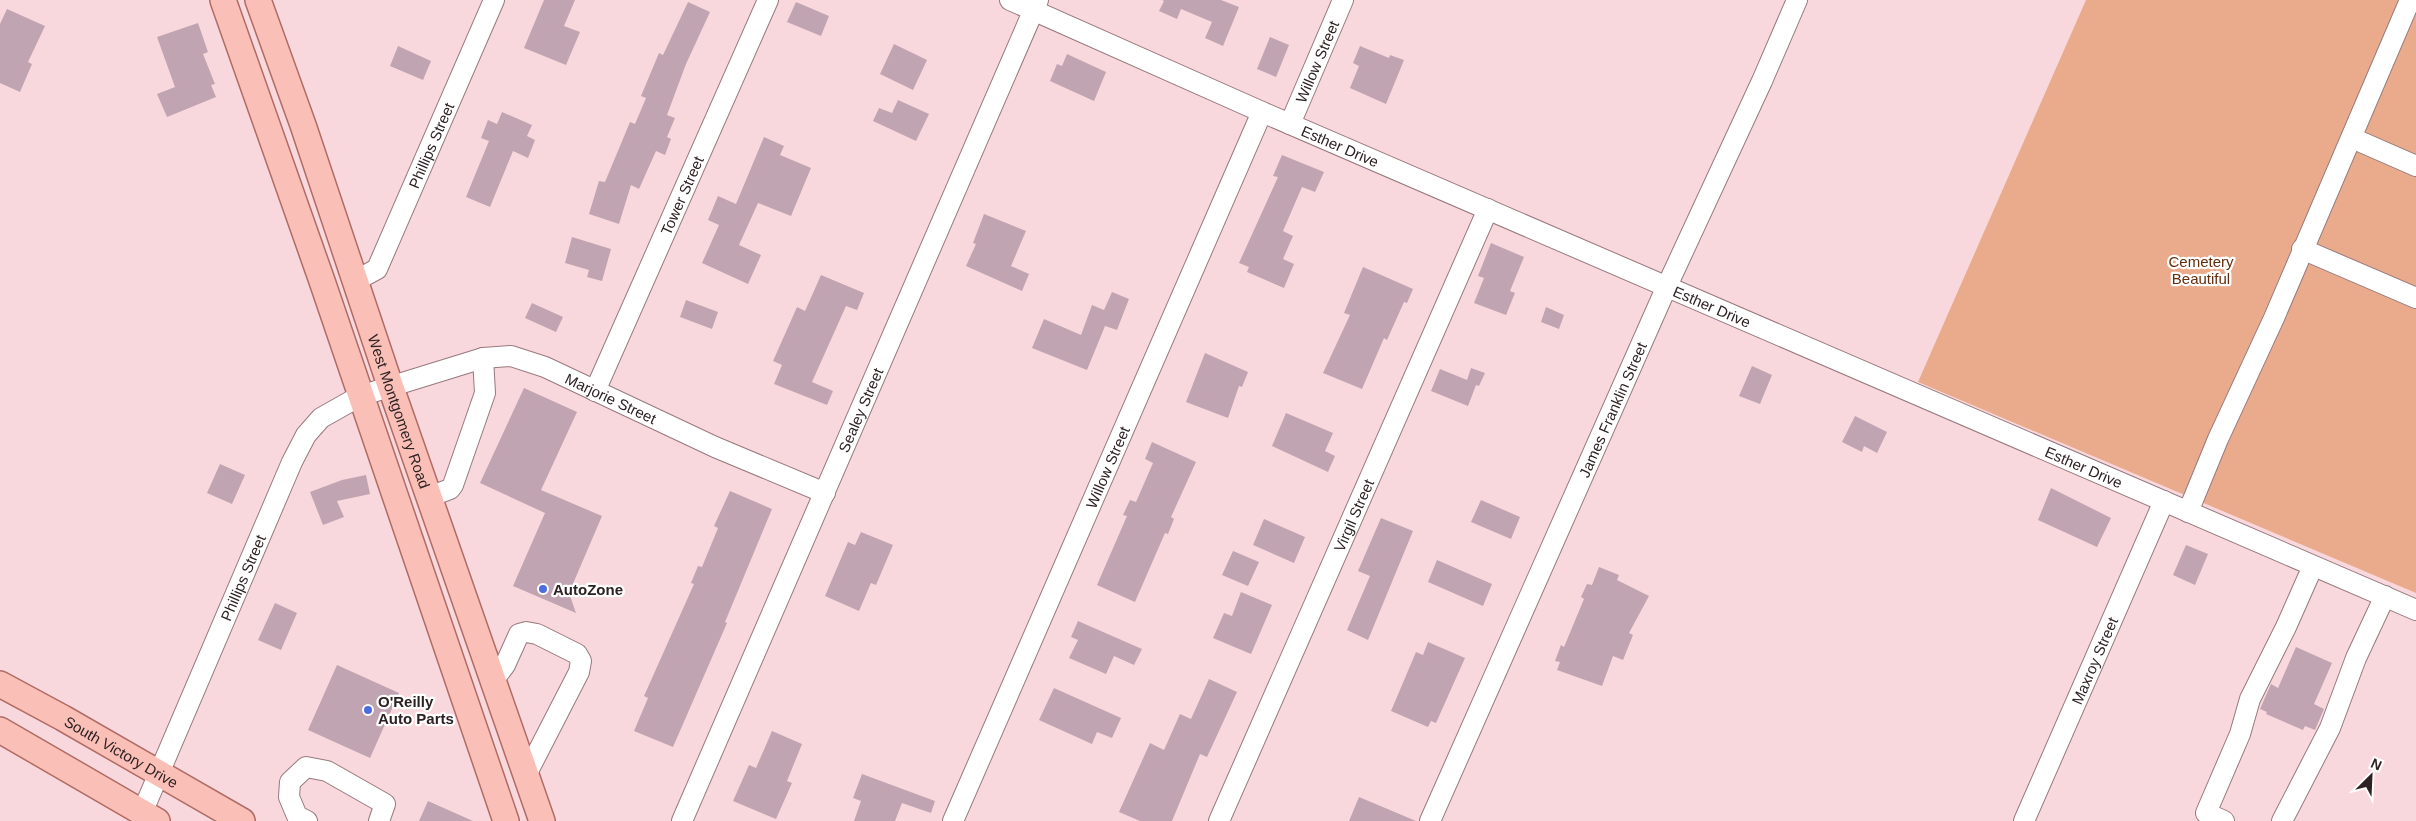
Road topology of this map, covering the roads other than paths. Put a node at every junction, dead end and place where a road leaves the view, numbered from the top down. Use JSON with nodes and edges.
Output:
{"nodes":[{"id":1,"x":223,"y":0,"type":"edge"},
{"id":2,"x":258,"y":0,"type":"edge"},
{"id":3,"x":494,"y":0,"type":"edge"},
{"id":4,"x":768,"y":0,"type":"edge"},
{"id":5,"x":1010,"y":0,"type":"edge"},
{"id":6,"x":1343,"y":0,"type":"edge"},
{"id":7,"x":1797,"y":0,"type":"edge"},
{"id":8,"x":2410,"y":0,"type":"edge"},
{"id":9,"x":1036,"y":5,"type":"edge"},
{"id":10,"x":1262,"y":112,"type":"junction"},
{"id":11,"x":1290,"y":124,"type":"junction"},
{"id":12,"x":303,"y":125,"type":"junction"},
{"id":13,"x":271,"y":138,"type":"junction"},
{"id":14,"x":2352,"y":138,"type":"junction"},
{"id":15,"x":2416,"y":166,"type":"edge"},
{"id":16,"x":1488,"y":210,"type":"junction"},
{"id":17,"x":2302,"y":249,"type":"junction"},
{"id":18,"x":355,"y":281,"type":"junction"},
{"id":19,"x":1667,"y":286,"type":"junction"},
{"id":20,"x":2416,"y":298,"type":"edge"},
{"id":21,"x":483,"y":358,"type":"junction"},
{"id":22,"x":390,"y":385,"type":"junction"},
{"id":23,"x":595,"y":391,"type":"junction"},
{"id":24,"x":360,"y":396,"type":"junction"},
{"id":25,"x":825,"y":493,"type":"junction"},
{"id":26,"x":429,"y":497,"type":"junction"},
{"id":27,"x":2164,"y":501,"type":"junction"},
{"id":28,"x":2188,"y":512,"type":"junction"},
{"id":29,"x":2313,"y":566,"type":"junction"},
{"id":30,"x":2385,"y":596,"type":"junction"},
{"id":31,"x":2416,"y":610,"type":"edge"},
{"id":32,"x":492,"y":682,"type":"junction"},
{"id":33,"x":0,"y":684,"type":"edge"},
{"id":34,"x":461,"y":689,"type":"junction"},
{"id":35,"x":0,"y":730,"type":"edge"},
{"id":36,"x":159,"y":773,"type":"junction"},
{"id":37,"x":526,"y":775,"type":"junction"},
{"id":38,"x":150,"y":817,"type":"edge"},
{"id":39,"x":242,"y":821,"type":"edge"},
{"id":40,"x":307,"y":821,"type":"edge"},
{"id":41,"x":379,"y":821,"type":"edge"},
{"id":42,"x":506,"y":821,"type":"edge"},
{"id":43,"x":542,"y":821,"type":"edge"},
{"id":44,"x":682,"y":821,"type":"edge"},
{"id":45,"x":953,"y":821,"type":"edge"},
{"id":46,"x":1220,"y":821,"type":"edge"},
{"id":47,"x":1430,"y":821,"type":"edge"},
{"id":48,"x":2024,"y":821,"type":"edge"},
{"id":49,"x":2224,"y":821,"type":"edge"},
{"id":50,"x":2282,"y":821,"type":"edge"}],
"edges":[{"from":1,"to":13,"type":"main road","name":"West Montgomery Road"},
{"from":2,"to":12,"type":"main road","name":"West Montgomery Road"},
{"from":3,"to":18,"type":"street","name":"Phillips Street"},
{"from":4,"to":23,"type":"street","name":"Tower Street"},
{"from":5,"to":9,"type":"street","name":"Esther Drive"},
{"from":6,"to":11,"type":"street","name":"Willow Street"},
{"from":7,"to":19,"type":"street","name":"James Franklin Street"},
{"from":8,"to":14,"type":"street"},
{"from":9,"to":10,"type":"street","name":"Esther Drive"},
{"from":9,"to":25,"type":"street","name":"Sealey Street"},
{"from":10,"to":11,"type":"street","name":"Esther Drive"},
{"from":10,"to":45,"type":"street","name":"Willow Street"},
{"from":11,"to":16,"type":"street","name":"Esther Drive"},
{"from":12,"to":13,"type":"main road"},
{"from":12,"to":18,"type":"main road","name":"West Montgomery Road"},
{"from":13,"to":24,"type":"main road","name":"West Montgomery Road"},
{"from":14,"to":15,"type":"street"},
{"from":14,"to":17,"type":"street"},
{"from":16,"to":19,"type":"street","name":"Esther Drive"},
{"from":16,"to":46,"type":"street","name":"Virgil Street"},
{"from":17,"to":20,"type":"street"},
{"from":17,"to":28,"type":"street"},
{"from":18,"to":22,"type":"main road","name":"West Montgomery Road"},
{"from":19,"to":27,"type":"street","name":"Esther Drive"},
{"from":19,"to":47,"type":"street","name":"James Franklin Street"},
{"from":21,"to":22,"type":"street","name":"Marjorie Street"},
{"from":21,"to":23,"type":"street","name":"Marjorie Street"},
{"from":21,"to":26,"type":"street"},
{"from":22,"to":24,"type":"street","name":"Phillips Street"},
{"from":22,"to":26,"type":"main road","name":"West Montgomery Road"},
{"from":23,"to":25,"type":"street","name":"Marjorie Street"},
{"from":24,"to":34,"type":"main road","name":"West Montgomery Road"},
{"from":24,"to":36,"type":"street","name":"Phillips Street"},
{"from":25,"to":44,"type":"street","name":"Sealey Street"},
{"from":26,"to":32,"type":"main road","name":"West Montgomery Road"},
{"from":27,"to":28,"type":"street","name":"Esther Drive"},
{"from":27,"to":48,"type":"street","name":"Maxroy Street"},
{"from":28,"to":29,"type":"street","name":"Esther Drive"},
{"from":29,"to":30,"type":"street","name":"Esther Drive"},
{"from":29,"to":49,"type":"street"},
{"from":30,"to":31,"type":"street","name":"Esther Drive"},
{"from":30,"to":50,"type":"street"},
{"from":32,"to":34,"type":"main road"},
{"from":32,"to":37,"type":"main road","name":"West Montgomery Road"},
{"from":32,"to":37,"type":"street"},
{"from":33,"to":36,"type":"main road","name":"South Victory Drive"},
{"from":34,"to":42,"type":"main road","name":"West Montgomery Road"},
{"from":35,"to":38,"type":"main road"},
{"from":36,"to":38,"type":"street","name":"Phillips Street"},
{"from":36,"to":39,"type":"main road","name":"South Victory Drive"},
{"from":37,"to":43,"type":"main road","name":"West Montgomery Road"},
{"from":40,"to":41,"type":"street"}]}
